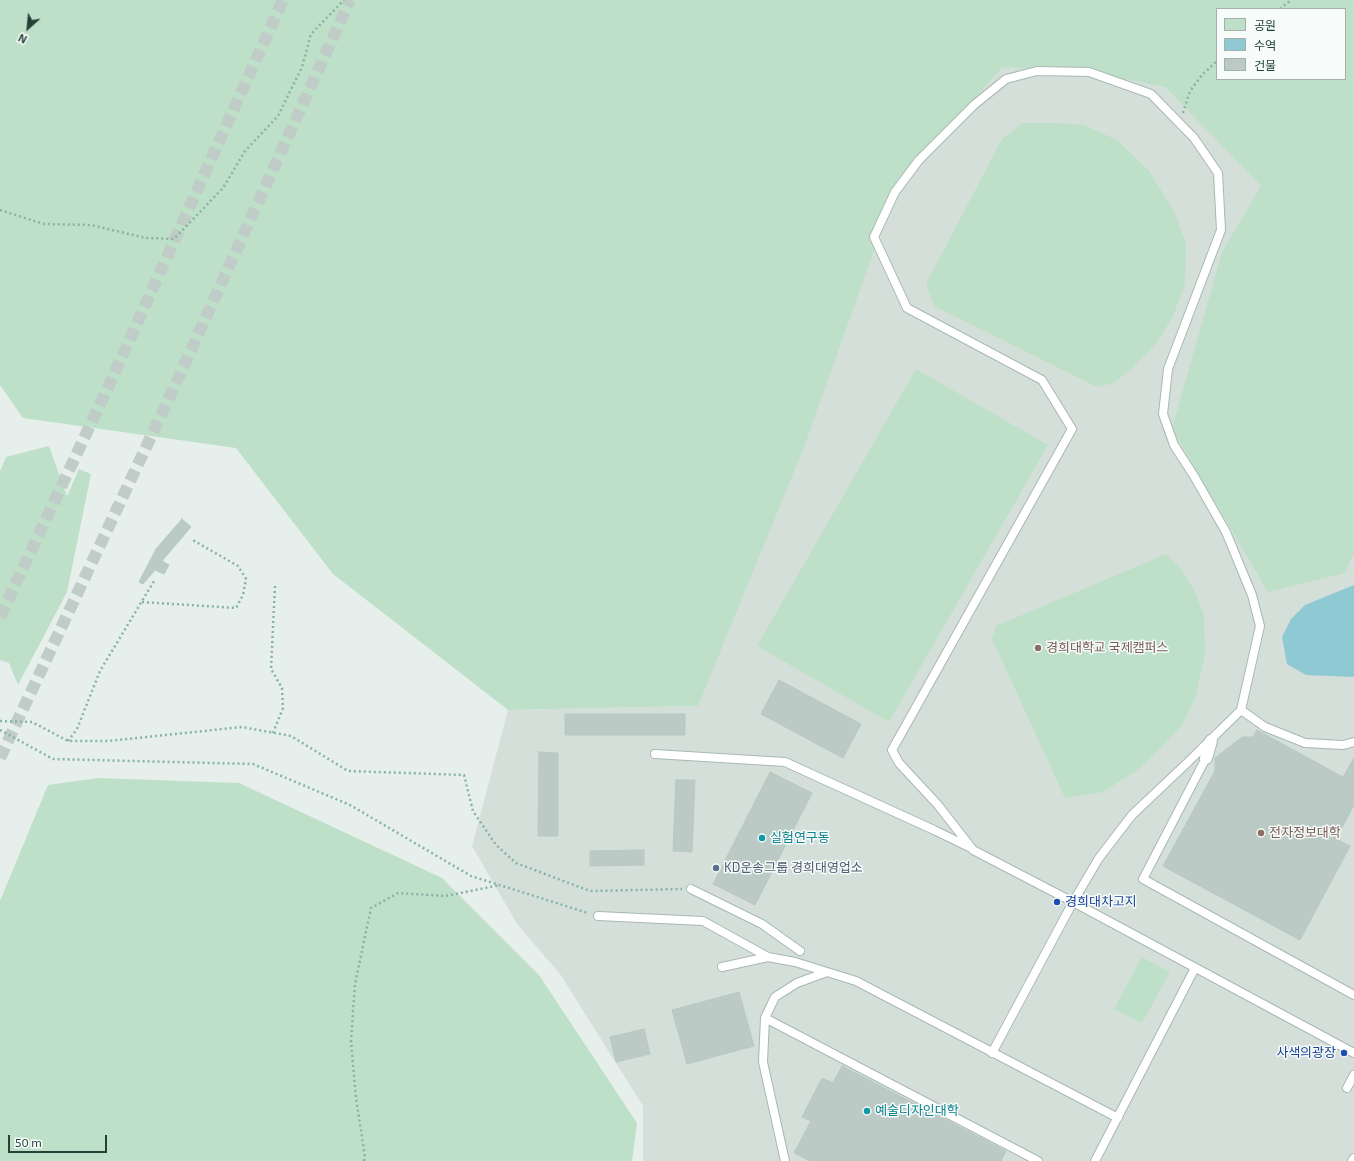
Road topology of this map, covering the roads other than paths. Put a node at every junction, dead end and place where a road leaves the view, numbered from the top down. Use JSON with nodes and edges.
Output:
{"nodes":[{"id":1,"x":1241,"y":710,"type":"junction"},
{"id":2,"x":1211,"y":741,"type":"junction"},
{"id":3,"x":1354,"y":742,"type":"edge"},
{"id":4,"x":655,"y":754,"type":"dead end"},
{"id":5,"x":1206,"y":758,"type":"joint"},
{"id":6,"x":973,"y":850,"type":"junction"},
{"id":7,"x":691,"y":889,"type":"road end"},
{"id":8,"x":1073,"y":902,"type":"junction"},
{"id":9,"x":598,"y":916,"type":"road end"},
{"id":10,"x":800,"y":951,"type":"dead end"},
{"id":11,"x":768,"y":957,"type":"junction"},
{"id":12,"x":722,"y":967,"type":"dead end"},
{"id":13,"x":1195,"y":968,"type":"junction"},
{"id":14,"x":827,"y":972,"type":"junction"},
{"id":15,"x":1354,"y":995,"type":"edge"},
{"id":16,"x":765,"y":1018,"type":"junction"},
{"id":17,"x":992,"y":1053,"type":"junction"},
{"id":18,"x":1354,"y":1053,"type":"edge"},
{"id":19,"x":1354,"y":1075,"type":"edge"},
{"id":20,"x":1347,"y":1088,"type":"dead end"},
{"id":21,"x":1118,"y":1118,"type":"junction"},
{"id":22,"x":1354,"y":1158,"type":"edge"},
{"id":23,"x":785,"y":1161,"type":"edge"},
{"id":24,"x":1038,"y":1161,"type":"edge"},
{"id":25,"x":1096,"y":1161,"type":"edge"},
{"id":26,"x":1352,"y":1161,"type":"edge"}],
"edges":[{"from":1,"to":2,"type":"lane"},
{"from":1,"to":3,"type":"lane"},
{"from":1,"to":6,"type":"lane"},
{"from":2,"to":5,"type":"street"},
{"from":2,"to":8,"type":"lane"},
{"from":4,"to":6,"type":"lane"},
{"from":5,"to":15,"type":"lane"},
{"from":6,"to":8,"type":"lane"},
{"from":7,"to":10,"type":"lane"},
{"from":8,"to":13,"type":"lane"},
{"from":8,"to":17,"type":"lane"},
{"from":9,"to":11,"type":"lane"},
{"from":11,"to":12,"type":"lane"},
{"from":11,"to":14,"type":"lane"},
{"from":13,"to":18,"type":"lane"},
{"from":13,"to":21,"type":"lane"},
{"from":14,"to":16,"type":"lane"},
{"from":14,"to":17,"type":"lane"},
{"from":16,"to":23,"type":"lane"},
{"from":16,"to":24,"type":"lane"},
{"from":17,"to":21,"type":"lane"},
{"from":19,"to":20,"type":"lane"},
{"from":21,"to":25,"type":"lane"},
{"from":22,"to":26,"type":"lane"}]}
